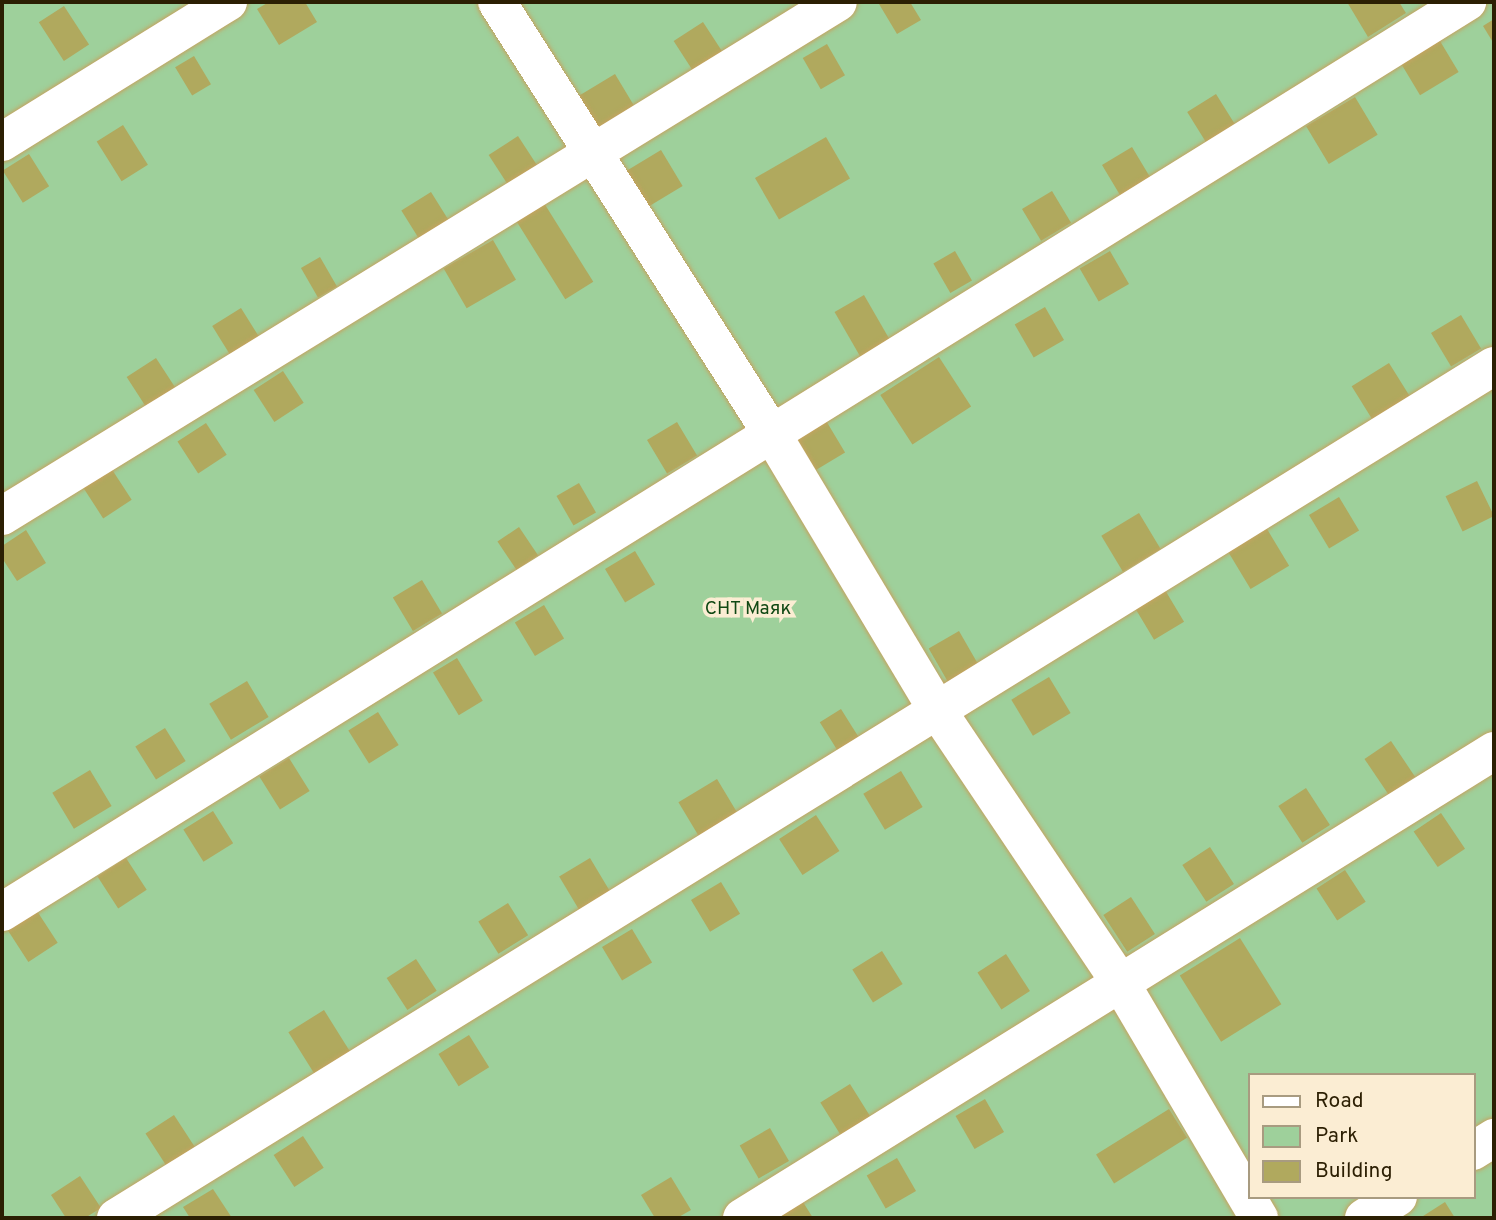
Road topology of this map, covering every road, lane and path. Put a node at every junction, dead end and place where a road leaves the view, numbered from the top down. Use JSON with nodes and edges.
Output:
{"nodes":[{"id":1,"x":228,"y":2,"type":"edge"},
{"id":2,"x":497,"y":2,"type":"edge"},
{"id":3,"x":838,"y":2,"type":"edge"},
{"id":4,"x":1467,"y":2,"type":"edge"},
{"id":5,"x":2,"y":142,"type":"edge"},
{"id":6,"x":590,"y":156,"type":"junction"},
{"id":7,"x":1494,"y":366,"type":"edge"},
{"id":8,"x":772,"y":434,"type":"junction"},
{"id":9,"x":2,"y":516,"type":"edge"},
{"id":10,"x":936,"y":710,"type":"junction"},
{"id":11,"x":1494,"y":751,"type":"edge"},
{"id":12,"x":2,"y":912,"type":"edge"},
{"id":13,"x":1120,"y":982,"type":"junction"},
{"id":14,"x":1494,"y":1138,"type":"edge"},
{"id":15,"x":1475,"y":1149,"type":"edge"},
{"id":16,"x":1395,"y":1199,"type":"edge"},
{"id":17,"x":116,"y":1218,"type":"edge"},
{"id":18,"x":742,"y":1218,"type":"edge"},
{"id":19,"x":1259,"y":1218,"type":"edge"},
{"id":20,"x":1364,"y":1218,"type":"edge"}],
"edges":[{"from":1,"to":5,"type":"street"},
{"from":2,"to":6,"type":"street"},
{"from":3,"to":6,"type":"street"},
{"from":4,"to":8,"type":"street"},
{"from":6,"to":8,"type":"street"},
{"from":6,"to":9,"type":"street"},
{"from":7,"to":10,"type":"street"},
{"from":8,"to":10,"type":"street"},
{"from":8,"to":12,"type":"street"},
{"from":10,"to":13,"type":"street"},
{"from":10,"to":17,"type":"street"},
{"from":11,"to":13,"type":"street"},
{"from":13,"to":18,"type":"street"},
{"from":13,"to":19,"type":"street"},
{"from":14,"to":15,"type":"street"},
{"from":16,"to":20,"type":"street"}]}
